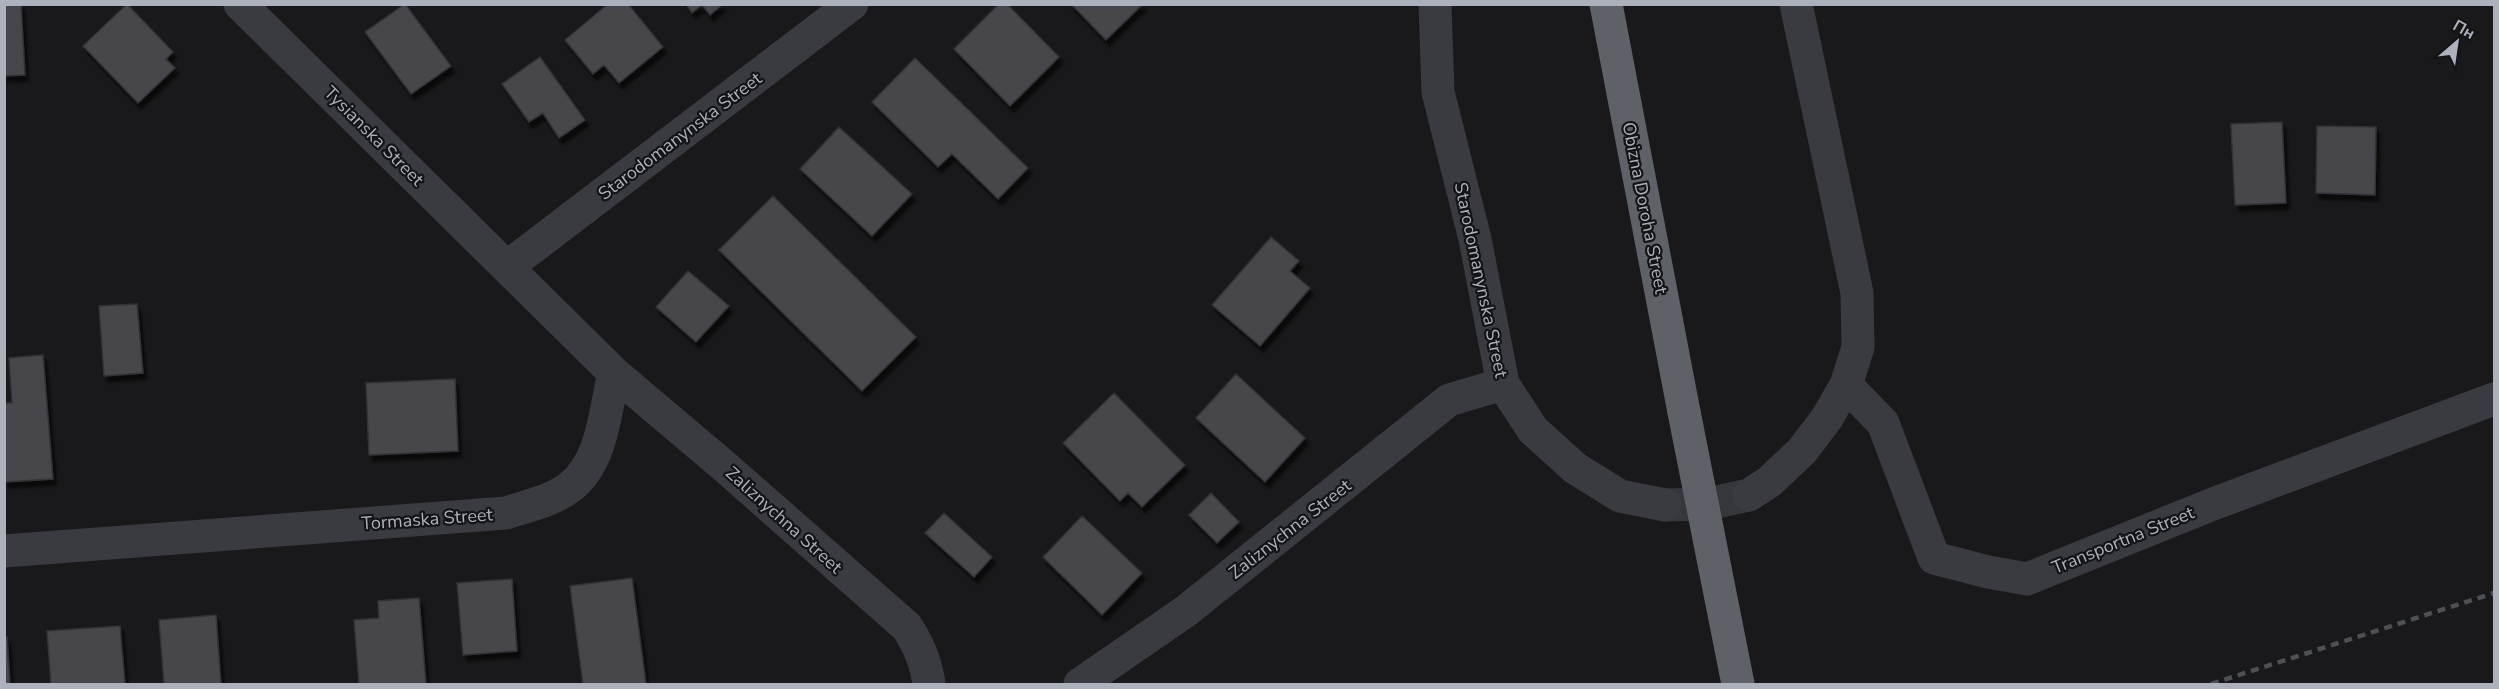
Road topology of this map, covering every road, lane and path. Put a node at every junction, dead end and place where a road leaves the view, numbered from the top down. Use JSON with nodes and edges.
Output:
{"nodes":[{"id":1,"x":240,"y":4,"type":"edge"},
{"id":2,"x":852,"y":4,"type":"edge"},
{"id":3,"x":1435,"y":4,"type":"edge"},
{"id":4,"x":1606,"y":4,"type":"edge"},
{"id":5,"x":1796,"y":4,"type":"edge"},
{"id":6,"x":507,"y":267,"type":"junction"},
{"id":7,"x":614,"y":373,"type":"junction"},
{"id":8,"x":1503,"y":384,"type":"junction"},
{"id":9,"x":1846,"y":385,"type":"junction"},
{"id":10,"x":2494,"y":399,"type":"edge"},
{"id":11,"x":1749,"y":495,"type":"tunnel mouth"},
{"id":12,"x":1665,"y":505,"type":"tunnel mouth"},
{"id":13,"x":4,"y":552,"type":"edge"},
{"id":14,"x":928,"y":684,"type":"edge"},
{"id":15,"x":1080,"y":684,"type":"edge"},
{"id":16,"x":1738,"y":684,"type":"edge"}],
"edges":[{"from":1,"to":6,"type":"street","name":"Tysianska Street"},
{"from":2,"to":6,"type":"street","name":"Starodomanynska Street"},
{"from":3,"to":8,"type":"street","name":"Starodomanynska Street"},
{"from":4,"to":16,"type":"highway","name":"Obizna Doroha Street","bridge":true},
{"from":5,"to":9,"type":"street"},
{"from":6,"to":7,"type":"street"},
{"from":7,"to":13,"type":"street","name":"Tormaska Street"},
{"from":7,"to":14,"type":"street","name":"Zaliznychna Street"},
{"from":8,"to":12,"type":"street","name":"Starodomanynska Street"},
{"from":8,"to":15,"type":"street","name":"Zaliznychna Street"},
{"from":9,"to":10,"type":"street","name":"Transportna Street"},
{"from":9,"to":11,"type":"street"}]}
